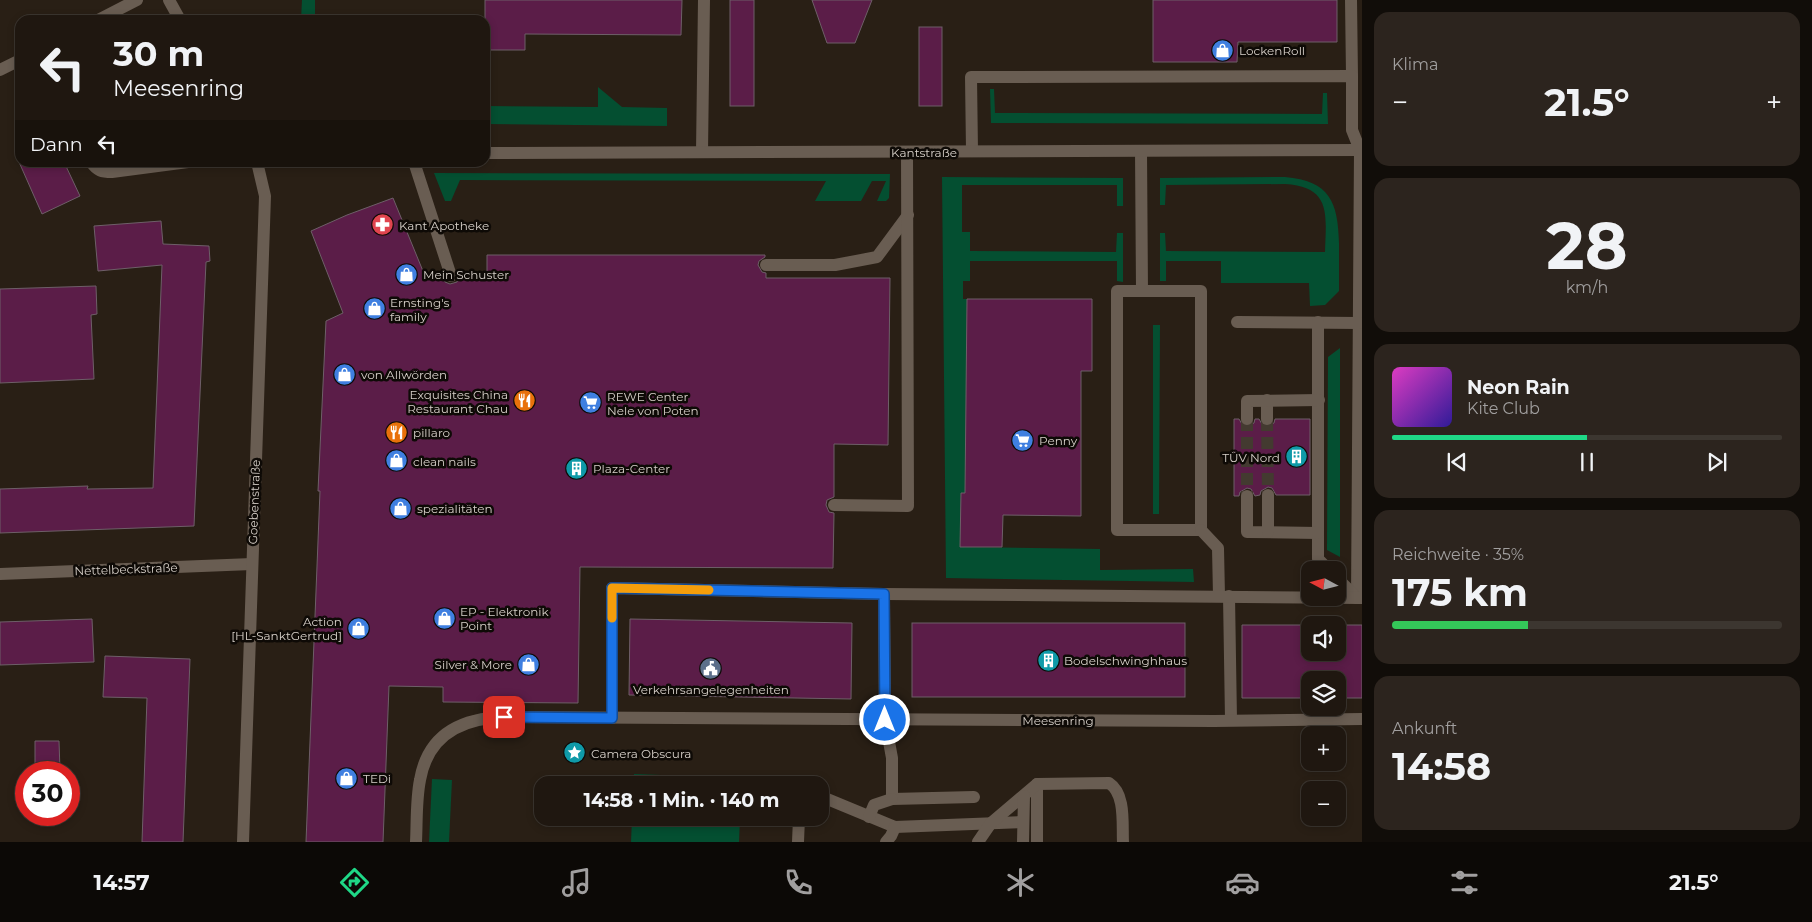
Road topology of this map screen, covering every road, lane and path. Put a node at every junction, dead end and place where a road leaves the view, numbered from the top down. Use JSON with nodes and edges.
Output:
{"nodes":[{"id":1,"x":137,"y":0,"type":"edge"},
{"id":2,"x":169,"y":0,"type":"edge"},
{"id":3,"x":704,"y":0,"type":"edge"},
{"id":4,"x":1352,"y":0,"type":"edge"},
{"id":5,"x":108,"y":15,"type":"edge"},
{"id":6,"x":177,"y":15,"type":"edge"},
{"id":7,"x":15,"y":62,"type":"edge"},
{"id":8,"x":0,"y":70,"type":"edge"},
{"id":9,"x":1352,"y":76,"type":"junction"},
{"id":10,"x":1361,"y":150,"type":"edge"},
{"id":11,"x":972,"y":151,"type":"junction"},
{"id":12,"x":1141,"y":151,"type":"junction"},
{"id":13,"x":702,"y":152,"type":"junction"},
{"id":14,"x":908,"y":152,"type":"junction"},
{"id":15,"x":490,"y":153,"type":"edge"},
{"id":16,"x":94,"y":167,"type":"edge"},
{"id":17,"x":150,"y":167,"type":"edge"},
{"id":18,"x":258,"y":167,"type":"edge"},
{"id":19,"x":416,"y":167,"type":"edge"},
{"id":20,"x":908,"y":215,"type":"junction"},
{"id":21,"x":766,"y":265,"type":"dead end"},
{"id":22,"x":451,"y":276,"type":"dead end"},
{"id":23,"x":1142,"y":291,"type":"junction"},
{"id":24,"x":1237,"y":322,"type":"dead end"},
{"id":25,"x":1318,"y":322,"type":"junction"},
{"id":26,"x":1358,"y":322,"type":"junction"},
{"id":27,"x":1360,"y":394,"type":"edge"},
{"id":28,"x":1267,"y":400,"type":"junction"},
{"id":29,"x":1319,"y":400,"type":"junction"},
{"id":30,"x":1247,"y":419,"type":"tunnel mouth"},
{"id":31,"x":1267,"y":419,"type":"tunnel mouth"},
{"id":32,"x":1268,"y":495,"type":"tunnel mouth"},
{"id":33,"x":1247,"y":496,"type":"tunnel mouth"},
{"id":34,"x":834,"y":505,"type":"dead end"},
{"id":35,"x":1201,"y":530,"type":"junction"},
{"id":36,"x":1268,"y":532,"type":"junction"},
{"id":37,"x":1318,"y":533,"type":"junction"},
{"id":38,"x":1319,"y":561,"type":"edge"},
{"id":39,"x":252,"y":564,"type":"junction"},
{"id":40,"x":0,"y":574,"type":"edge"},
{"id":41,"x":1346,"y":586,"type":"edge"},
{"id":42,"x":884,"y":594,"type":"junction"},
{"id":43,"x":1224,"y":596,"type":"junction"},
{"id":44,"x":1359,"y":598,"type":"edge"},
{"id":45,"x":612,"y":718,"type":"junction"},
{"id":46,"x":1362,"y":719,"type":"edge"},
{"id":47,"x":885,"y":720,"type":"junction"},
{"id":48,"x":1230,"y":720,"type":"junction"},
{"id":49,"x":1036,"y":784,"type":"junction"},
{"id":50,"x":1024,"y":796,"type":"junction"},
{"id":51,"x":974,"y":797,"type":"dead end"},
{"id":52,"x":892,"y":799,"type":"junction"},
{"id":53,"x":829,"y":800,"type":"edge"},
{"id":54,"x":869,"y":817,"type":"junction"},
{"id":55,"x":1023,"y":822,"type":"junction"},
{"id":56,"x":991,"y":823,"type":"junction"},
{"id":57,"x":799,"y":826,"type":"edge"},
{"id":58,"x":895,"y":827,"type":"junction"},
{"id":59,"x":981,"y":840,"type":"edge"},
{"id":60,"x":243,"y":842,"type":"edge"},
{"id":61,"x":416,"y":842,"type":"edge"},
{"id":62,"x":798,"y":842,"type":"edge"},
{"id":63,"x":886,"y":842,"type":"edge"},
{"id":64,"x":1023,"y":842,"type":"edge"},
{"id":65,"x":1037,"y":842,"type":"edge"},
{"id":66,"x":1123,"y":842,"type":"edge"}],
"edges":[{"from":1,"to":5,"type":"street"},
{"from":2,"to":6,"type":"street"},
{"from":3,"to":13,"type":"street"},
{"from":4,"to":9,"type":"street"},
{"from":7,"to":8,"type":"street"},
{"from":9,"to":10,"type":"street"},
{"from":9,"to":11,"type":"street"},
{"from":10,"to":12,"type":"street","name":"Kantstraße"},
{"from":10,"to":26,"type":"street"},
{"from":11,"to":12,"type":"street","name":"Kantstraße"},
{"from":11,"to":14,"type":"street","name":"Kantstraße"},
{"from":12,"to":23,"type":"street"},
{"from":13,"to":14,"type":"street","name":"Kantstraße"},
{"from":13,"to":15,"type":"street","name":"Kantstraße"},
{"from":14,"to":20,"type":"street"},
{"from":16,"to":17,"type":"street"},
{"from":18,"to":39,"type":"street","name":"Goebenstraße"},
{"from":19,"to":22,"type":"street"},
{"from":20,"to":21,"type":"street"},
{"from":20,"to":34,"type":"street"},
{"from":23,"to":35,"type":"street"},
{"from":23,"to":35,"type":"street"},
{"from":24,"to":25,"type":"street"},
{"from":25,"to":26,"type":"street"},
{"from":25,"to":29,"type":"street"},
{"from":26,"to":27,"type":"street"},
{"from":27,"to":44,"type":"street"},
{"from":28,"to":29,"type":"street"},
{"from":28,"to":30,"type":"street"},
{"from":28,"to":31,"type":"street"},
{"from":29,"to":37,"type":"street"},
{"from":32,"to":36,"type":"street"},
{"from":33,"to":36,"type":"street"},
{"from":35,"to":43,"type":"street"},
{"from":36,"to":37,"type":"street"},
{"from":37,"to":38,"type":"street"},
{"from":39,"to":40,"type":"street","name":"Nettelbeckstraße"},
{"from":39,"to":60,"type":"street","name":"Goebenstraße"},
{"from":41,"to":44,"type":"street"},
{"from":42,"to":43,"type":"street"},
{"from":42,"to":45,"type":"street"},
{"from":42,"to":47,"type":"street"},
{"from":43,"to":44,"type":"street"},
{"from":43,"to":48,"type":"street"},
{"from":45,"to":47,"type":"street","name":"Meesenring"},
{"from":45,"to":61,"type":"street","name":"Meesenring"},
{"from":46,"to":48,"type":"street","name":"Meesenring"},
{"from":47,"to":48,"type":"street","name":"Meesenring"},
{"from":47,"to":52,"type":"street"},
{"from":49,"to":50,"type":"street"},
{"from":49,"to":65,"type":"street"},
{"from":49,"to":66,"type":"street"},
{"from":50,"to":55,"type":"street"},
{"from":50,"to":56,"type":"street"},
{"from":51,"to":52,"type":"street"},
{"from":52,"to":54,"type":"street"},
{"from":53,"to":54,"type":"street"},
{"from":54,"to":58,"type":"street"},
{"from":55,"to":56,"type":"street"},
{"from":55,"to":64,"type":"street"},
{"from":56,"to":58,"type":"street"},
{"from":56,"to":59,"type":"street"},
{"from":57,"to":62,"type":"street"},
{"from":58,"to":63,"type":"street"}]}
